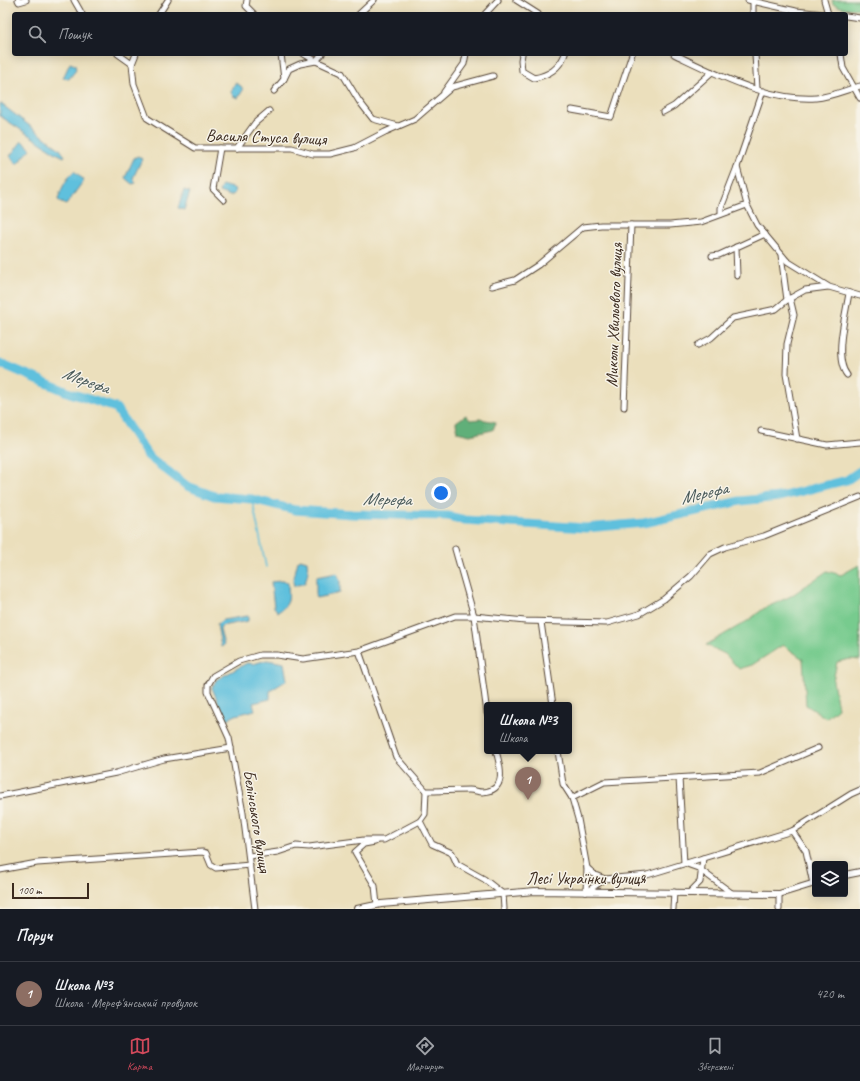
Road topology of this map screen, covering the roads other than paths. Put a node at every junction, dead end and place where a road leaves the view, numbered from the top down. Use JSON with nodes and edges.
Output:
{"nodes":[{"id":1,"x":18,"y":0,"type":"edge"},
{"id":2,"x":26,"y":0,"type":"edge"},
{"id":3,"x":74,"y":0,"type":"edge"},
{"id":4,"x":168,"y":0,"type":"edge"},
{"id":5,"x":247,"y":0,"type":"edge"},
{"id":6,"x":374,"y":0,"type":"edge"},
{"id":7,"x":498,"y":0,"type":"edge"},
{"id":8,"x":516,"y":0,"type":"edge"},
{"id":9,"x":751,"y":0,"type":"edge"},
{"id":10,"x":824,"y":0,"type":"edge"},
{"id":11,"x":81,"y":12,"type":"edge"},
{"id":12,"x":160,"y":12,"type":"edge"},
{"id":13,"x":252,"y":12,"type":"edge"},
{"id":14,"x":361,"y":12,"type":"edge"},
{"id":15,"x":487,"y":12,"type":"edge"},
{"id":16,"x":531,"y":12,"type":"edge"},
{"id":17,"x":753,"y":12,"type":"edge"},
{"id":18,"x":805,"y":12,"type":"edge"},
{"id":19,"x":827,"y":12,"type":"edge"},
{"id":20,"x":848,"y":16,"type":"edge"},
{"id":21,"x":860,"y":18,"type":"edge"},
{"id":22,"x":121,"y":56,"type":"edge"},
{"id":23,"x":135,"y":56,"type":"edge"},
{"id":24,"x":281,"y":56,"type":"edge"},
{"id":25,"x":307,"y":56,"type":"edge"},
{"id":26,"x":320,"y":56,"type":"edge"},
{"id":27,"x":466,"y":56,"type":"edge"},
{"id":28,"x":522,"y":56,"type":"edge"},
{"id":29,"x":564,"y":56,"type":"edge"},
{"id":30,"x":631,"y":56,"type":"edge"},
{"id":31,"x":678,"y":56,"type":"edge"},
{"id":32,"x":755,"y":56,"type":"edge"},
{"id":33,"x":842,"y":56,"type":"edge"},
{"id":34,"x":316,"y":61,"type":"junction"},
{"id":35,"x":132,"y":64,"type":"junction"},
{"id":36,"x":712,"y":72,"type":"junction"},
{"id":37,"x":493,"y":76,"type":"dead end"},
{"id":38,"x":284,"y":79,"type":"junction"},
{"id":39,"x":860,"y":86,"type":"edge"},
{"id":40,"x":854,"y":88,"type":"junction"},
{"id":41,"x":757,"y":89,"type":"junction"},
{"id":42,"x":274,"y":91,"type":"dead end"},
{"id":43,"x":764,"y":91,"type":"junction"},
{"id":44,"x":439,"y":98,"type":"junction"},
{"id":45,"x":860,"y":98,"type":"edge"},
{"id":46,"x":572,"y":110,"type":"dead end"},
{"id":47,"x":269,"y":111,"type":"dead end"},
{"id":48,"x":663,"y":112,"type":"dead end"},
{"id":49,"x":398,"y":126,"type":"junction"},
{"id":50,"x":220,"y":148,"type":"junction"},
{"id":51,"x":237,"y":148,"type":"junction"},
{"id":52,"x":737,"y":167,"type":"junction"},
{"id":53,"x":224,"y":200,"type":"dead end"},
{"id":54,"x":747,"y":205,"type":"junction"},
{"id":55,"x":721,"y":214,"type":"junction"},
{"id":56,"x":631,"y":225,"type":"junction"},
{"id":57,"x":765,"y":234,"type":"junction"},
{"id":58,"x":736,"y":247,"type":"junction"},
{"id":59,"x":781,"y":254,"type":"junction"},
{"id":60,"x":712,"y":256,"type":"dead end"},
{"id":61,"x":737,"y":276,"type":"dead end"},
{"id":62,"x":492,"y":286,"type":"dead end"},
{"id":63,"x":829,"y":287,"type":"junction"},
{"id":64,"x":849,"y":293,"type":"junction"},
{"id":65,"x":860,"y":296,"type":"edge"},
{"id":66,"x":789,"y":299,"type":"junction"},
{"id":67,"x":698,"y":345,"type":"dead end"},
{"id":68,"x":847,"y":375,"type":"dead end"},
{"id":69,"x":624,"y":407,"type":"dead end"},
{"id":70,"x":761,"y":431,"type":"dead end"},
{"id":71,"x":797,"y":440,"type":"junction"},
{"id":72,"x":860,"y":442,"type":"edge"},
{"id":73,"x":860,"y":497,"type":"edge"},
{"id":74,"x":455,"y":549,"type":"dead end"},
{"id":75,"x":474,"y":616,"type":"junction"},
{"id":76,"x":541,"y":622,"type":"junction"},
{"id":77,"x":359,"y":651,"type":"junction"},
{"id":78,"x":486,"y":702,"type":"edge"},
{"id":79,"x":553,"y":702,"type":"edge"},
{"id":80,"x":231,"y":748,"type":"junction"},
{"id":81,"x":818,"y":748,"type":"dead end"},
{"id":82,"x":497,"y":754,"type":"edge"},
{"id":83,"x":558,"y":754,"type":"edge"},
{"id":84,"x":679,"y":778,"type":"junction"},
{"id":85,"x":860,"y":790,"type":"edge"},
{"id":86,"x":426,"y":791,"type":"junction"},
{"id":87,"x":0,"y":796,"type":"edge"},
{"id":88,"x":572,"y":798,"type":"junction"},
{"id":89,"x":420,"y":821,"type":"junction"},
{"id":90,"x":792,"y":831,"type":"junction"},
{"id":91,"x":384,"y":840,"type":"junction"},
{"id":92,"x":249,"y":856,"type":"junction"},
{"id":93,"x":703,"y":858,"type":"junction"},
{"id":94,"x":684,"y":863,"type":"junction"},
{"id":95,"x":250,"y":865,"type":"junction"},
{"id":96,"x":587,"y":868,"type":"junction"},
{"id":97,"x":0,"y":870,"type":"edge"},
{"id":98,"x":702,"y":871,"type":"junction"},
{"id":99,"x":860,"y":872,"type":"edge"},
{"id":100,"x":848,"y":875,"type":"edge"},
{"id":101,"x":812,"y":876,"type":"edge"},
{"id":102,"x":605,"y":879,"type":"junction"},
{"id":103,"x":812,"y":885,"type":"edge"},
{"id":104,"x":586,"y":892,"type":"junction"},
{"id":105,"x":674,"y":892,"type":"junction"},
{"id":106,"x":689,"y":893,"type":"junction"},
{"id":107,"x":503,"y":894,"type":"junction"},
{"id":108,"x":733,"y":894,"type":"junction"},
{"id":109,"x":779,"y":894,"type":"junction"},
{"id":110,"x":377,"y":905,"type":"junction"},
{"id":111,"x":255,"y":909,"type":"edge"},
{"id":112,"x":357,"y":909,"type":"edge"},
{"id":113,"x":504,"y":909,"type":"edge"},
{"id":114,"x":673,"y":909,"type":"edge"},
{"id":115,"x":779,"y":909,"type":"edge"}],
"edges":[{"from":1,"to":2,"type":"street"},
{"from":3,"to":11,"type":"street"},
{"from":4,"to":12,"type":"street"},
{"from":5,"to":13,"type":"street"},
{"from":6,"to":14,"type":"street"},
{"from":7,"to":15,"type":"street"},
{"from":8,"to":16,"type":"street"},
{"from":9,"to":17,"type":"street"},
{"from":9,"to":18,"type":"street"},
{"from":10,"to":19,"type":"street"},
{"from":20,"to":21,"type":"street"},
{"from":22,"to":35,"type":"street"},
{"from":23,"to":35,"type":"street"},
{"from":24,"to":38,"type":"street"},
{"from":25,"to":34,"type":"street"},
{"from":26,"to":34,"type":"street"},
{"from":27,"to":44,"type":"street"},
{"from":28,"to":29,"type":"street"},
{"from":30,"to":46,"type":"street"},
{"from":31,"to":36,"type":"street"},
{"from":32,"to":41,"type":"street"},
{"from":33,"to":40,"type":"street"},
{"from":34,"to":38,"type":"street"},
{"from":34,"to":49,"type":"street"},
{"from":35,"to":50,"type":"street","name":"Василя Стуса вулиця"},
{"from":36,"to":41,"type":"street"},
{"from":36,"to":48,"type":"street"},
{"from":37,"to":44,"type":"street","name":"Василя Стуса вулиця"},
{"from":38,"to":42,"type":"street"},
{"from":39,"to":40,"type":"street"},
{"from":40,"to":43,"type":"street"},
{"from":40,"to":45,"type":"street"},
{"from":41,"to":43,"type":"street"},
{"from":43,"to":52,"type":"street"},
{"from":44,"to":49,"type":"street","name":"Василя Стуса вулиця"},
{"from":47,"to":51,"type":"street"},
{"from":49,"to":51,"type":"street","name":"Василя Стуса вулиця"},
{"from":50,"to":51,"type":"street","name":"Василя Стуса вулиця"},
{"from":50,"to":53,"type":"street"},
{"from":52,"to":54,"type":"street"},
{"from":52,"to":55,"type":"street"},
{"from":54,"to":55,"type":"street"},
{"from":54,"to":57,"type":"street"},
{"from":55,"to":56,"type":"street"},
{"from":56,"to":62,"type":"street"},
{"from":56,"to":69,"type":"street","name":"Миколи Хвильового вулиця"},
{"from":57,"to":58,"type":"street"},
{"from":57,"to":59,"type":"street"},
{"from":58,"to":60,"type":"street"},
{"from":58,"to":61,"type":"street"},
{"from":59,"to":63,"type":"street"},
{"from":59,"to":66,"type":"street"},
{"from":63,"to":64,"type":"street"},
{"from":63,"to":66,"type":"street"},
{"from":64,"to":65,"type":"street"},
{"from":64,"to":68,"type":"street"},
{"from":66,"to":67,"type":"street"},
{"from":66,"to":71,"type":"street"},
{"from":70,"to":71,"type":"street"},
{"from":71,"to":72,"type":"street"},
{"from":73,"to":76,"type":"street","name":"Белінського вулиця"},
{"from":74,"to":75,"type":"street"},
{"from":75,"to":76,"type":"street","name":"Белінського вулиця"},
{"from":75,"to":77,"type":"street","name":"Белінського вулиця"},
{"from":75,"to":78,"type":"street"},
{"from":76,"to":79,"type":"street"},
{"from":77,"to":80,"type":"street","name":"Белінського вулиця"},
{"from":77,"to":86,"type":"street"},
{"from":80,"to":87,"type":"street"},
{"from":80,"to":92,"type":"street","name":"Белінського вулиця"},
{"from":81,"to":84,"type":"street"},
{"from":82,"to":86,"type":"street"},
{"from":83,"to":88,"type":"street"},
{"from":84,"to":88,"type":"street"},
{"from":84,"to":94,"type":"street"},
{"from":85,"to":90,"type":"street"},
{"from":86,"to":89,"type":"street"},
{"from":88,"to":96,"type":"street"},
{"from":89,"to":91,"type":"street"},
{"from":89,"to":107,"type":"street"},
{"from":90,"to":93,"type":"street"},
{"from":90,"to":101,"type":"street"},
{"from":91,"to":92,"type":"street"},
{"from":91,"to":110,"type":"street"},
{"from":92,"to":95,"type":"street","name":"Белінського вулиця"},
{"from":93,"to":94,"type":"street"},
{"from":93,"to":98,"type":"street"},
{"from":94,"to":98,"type":"street"},
{"from":94,"to":102,"type":"street"},
{"from":95,"to":97,"type":"street"},
{"from":95,"to":111,"type":"street","name":"Белінського вулиця"},
{"from":96,"to":102,"type":"street"},
{"from":96,"to":104,"type":"street"},
{"from":98,"to":106,"type":"street"},
{"from":98,"to":108,"type":"street"},
{"from":99,"to":100,"type":"street"},
{"from":102,"to":104,"type":"street"},
{"from":103,"to":109,"type":"street","name":"Лесі Українки вулиця"},
{"from":104,"to":105,"type":"street","name":"Лесі Українки вулиця"},
{"from":104,"to":107,"type":"street","name":"Лесі Українки вулиця"},
{"from":105,"to":106,"type":"street","name":"Лесі Українки вулиця"},
{"from":105,"to":114,"type":"street"},
{"from":106,"to":108,"type":"street","name":"Лесі Українки вулиця"},
{"from":107,"to":110,"type":"street","name":"Лесі Українки вулиця"},
{"from":107,"to":113,"type":"street"},
{"from":108,"to":109,"type":"street","name":"Лесі Українки вулиця"},
{"from":109,"to":115,"type":"street"},
{"from":110,"to":112,"type":"street","name":"Лесі Українки вулиця"}]}
